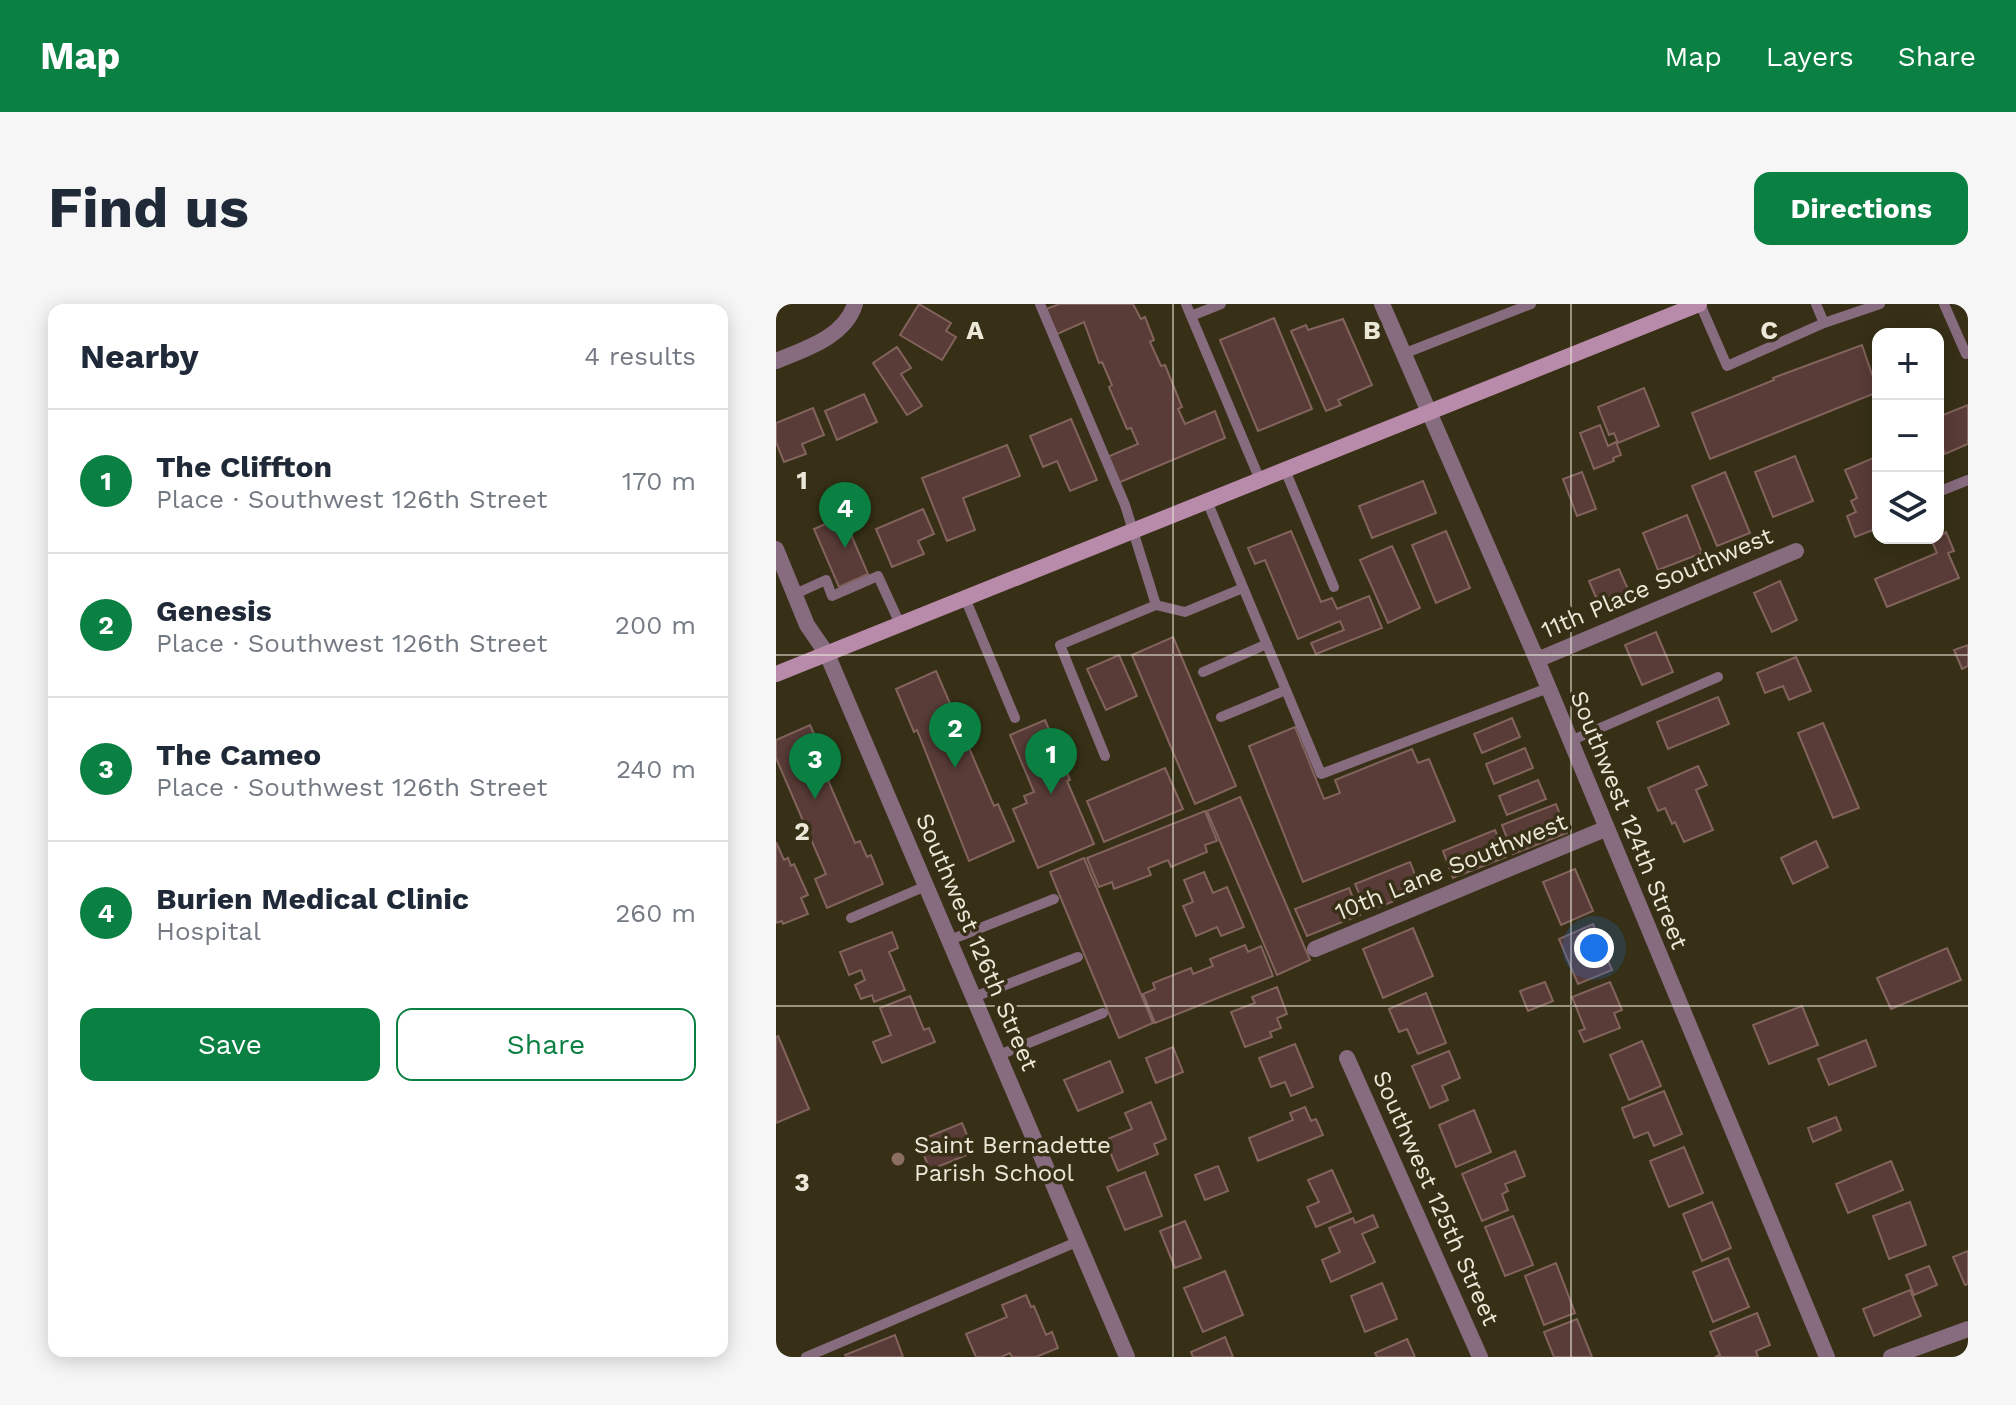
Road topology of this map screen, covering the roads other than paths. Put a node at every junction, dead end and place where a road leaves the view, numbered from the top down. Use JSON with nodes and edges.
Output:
{"nodes":[{"id":1,"x":1040,"y":304,"type":"edge"},
{"id":2,"x":1186,"y":304,"type":"edge"},
{"id":3,"x":1221,"y":304,"type":"edge"},
{"id":4,"x":1382,"y":304,"type":"edge"},
{"id":5,"x":1531,"y":304,"type":"edge"},
{"id":6,"x":1700,"y":304,"type":"edge"},
{"id":7,"x":1816,"y":304,"type":"edge"},
{"id":8,"x":1880,"y":304,"type":"edge"},
{"id":9,"x":1944,"y":304,"type":"edge"},
{"id":10,"x":854,"y":308,"type":"edge"},
{"id":11,"x":1191,"y":316,"type":"junction"},
{"id":12,"x":1824,"y":323,"type":"junction"},
{"id":13,"x":1403,"y":354,"type":"junction"},
{"id":14,"x":1966,"y":354,"type":"edge"},
{"id":15,"x":776,"y":361,"type":"edge"},
{"id":16,"x":1428,"y":414,"type":"junction"},
{"id":17,"x":1285,"y":470,"type":"junction"},
{"id":18,"x":1260,"y":480,"type":"junction"},
{"id":19,"x":1968,"y":480,"type":"edge"},
{"id":20,"x":1944,"y":490,"type":"edge"},
{"id":21,"x":1207,"y":501,"type":"junction"},
{"id":22,"x":1133,"y":530,"type":"junction"},
{"id":23,"x":776,"y":549,"type":"edge"},
{"id":24,"x":1796,"y":551,"type":"dead end"},
{"id":25,"x":1334,"y":587,"type":"dead end"},
{"id":26,"x":1243,"y":588,"type":"junction"},
{"id":27,"x":795,"y":594,"type":"junction"},
{"id":28,"x":965,"y":598,"type":"junction"},
{"id":29,"x":1156,"y":605,"type":"junction"},
{"id":30,"x":900,"y":624,"type":"junction"},
{"id":31,"x":1267,"y":644,"type":"junction"},
{"id":32,"x":827,"y":654,"type":"junction"},
{"id":33,"x":1537,"y":660,"type":"junction"},
{"id":34,"x":1203,"y":672,"type":"dead end"},
{"id":35,"x":776,"y":674,"type":"edge"},
{"id":36,"x":1718,"y":677,"type":"dead end"},
{"id":37,"x":1548,"y":688,"type":"junction"},
{"id":38,"x":1286,"y":690,"type":"junction"},
{"id":39,"x":1221,"y":717,"type":"dead end"},
{"id":40,"x":1015,"y":718,"type":"dead end"},
{"id":41,"x":1570,"y":741,"type":"junction"},
{"id":42,"x":1105,"y":756,"type":"dead end"},
{"id":43,"x":1605,"y":829,"type":"junction"},
{"id":44,"x":926,"y":886,"type":"junction"},
{"id":45,"x":1054,"y":899,"type":"dead end"},
{"id":46,"x":851,"y":918,"type":"dead end"},
{"id":47,"x":950,"y":940,"type":"junction"},
{"id":48,"x":1315,"y":949,"type":"dead end"},
{"id":49,"x":1078,"y":957,"type":"dead end"},
{"id":50,"x":974,"y":997,"type":"junction"},
{"id":51,"x":1103,"y":1013,"type":"dead end"},
{"id":52,"x":999,"y":1055,"type":"junction"},
{"id":53,"x":1347,"y":1058,"type":"dead end"},
{"id":54,"x":1079,"y":1241,"type":"junction"},
{"id":55,"x":1968,"y":1329,"type":"edge"},
{"id":56,"x":806,"y":1357,"type":"edge"},
{"id":57,"x":1127,"y":1357,"type":"edge"},
{"id":58,"x":1480,"y":1357,"type":"edge"},
{"id":59,"x":1827,"y":1357,"type":"edge"},
{"id":60,"x":1891,"y":1357,"type":"edge"}],
"edges":[{"from":1,"to":22,"type":"lane"},
{"from":2,"to":11,"type":"lane"},
{"from":3,"to":11,"type":"lane"},
{"from":4,"to":13,"type":"street","name":"Southwest 124th Street"},
{"from":5,"to":13,"type":"lane"},
{"from":6,"to":12,"type":"lane"},
{"from":6,"to":16,"type":"main road"},
{"from":7,"to":12,"type":"lane"},
{"from":8,"to":12,"type":"lane"},
{"from":9,"to":14,"type":"lane"},
{"from":10,"to":15,"type":"street"},
{"from":11,"to":18,"type":"lane"},
{"from":13,"to":16,"type":"street","name":"Southwest 124th Street"},
{"from":16,"to":17,"type":"main road"},
{"from":16,"to":33,"type":"street","name":"Southwest 124th Street"},
{"from":17,"to":18,"type":"main road"},
{"from":17,"to":25,"type":"lane"},
{"from":18,"to":21,"type":"main road"},
{"from":19,"to":20,"type":"lane"},
{"from":21,"to":22,"type":"main road"},
{"from":21,"to":26,"type":"lane"},
{"from":22,"to":28,"type":"main road"},
{"from":22,"to":29,"type":"lane"},
{"from":23,"to":27,"type":"street","name":"Southwest 126th Street"},
{"from":24,"to":33,"type":"street","name":"11th Place Southwest"},
{"from":26,"to":29,"type":"lane"},
{"from":26,"to":31,"type":"lane"},
{"from":27,"to":30,"type":"lane"},
{"from":27,"to":32,"type":"street","name":"Southwest 126th Street"},
{"from":28,"to":30,"type":"main road"},
{"from":28,"to":40,"type":"lane"},
{"from":29,"to":42,"type":"lane"},
{"from":30,"to":32,"type":"main road"},
{"from":31,"to":34,"type":"lane"},
{"from":31,"to":38,"type":"lane"},
{"from":32,"to":35,"type":"main road"},
{"from":32,"to":44,"type":"street","name":"Southwest 126th Street"},
{"from":33,"to":37,"type":"street","name":"Southwest 124th Street"},
{"from":36,"to":41,"type":"lane"},
{"from":37,"to":38,"type":"lane"},
{"from":37,"to":41,"type":"street","name":"Southwest 124th Street"},
{"from":38,"to":39,"type":"lane"},
{"from":41,"to":43,"type":"street","name":"Southwest 124th Street"},
{"from":43,"to":48,"type":"street","name":"10th Lane Southwest"},
{"from":43,"to":59,"type":"street","name":"Southwest 124th Street"},
{"from":44,"to":46,"type":"lane"},
{"from":44,"to":47,"type":"street","name":"Southwest 126th Street"},
{"from":45,"to":47,"type":"lane"},
{"from":47,"to":50,"type":"street","name":"Southwest 126th Street"},
{"from":49,"to":50,"type":"lane"},
{"from":50,"to":52,"type":"street","name":"Southwest 126th Street"},
{"from":51,"to":52,"type":"lane"},
{"from":52,"to":54,"type":"street","name":"Southwest 126th Street"},
{"from":53,"to":58,"type":"street","name":"Southwest 125th Street"},
{"from":54,"to":56,"type":"lane"},
{"from":54,"to":57,"type":"street","name":"Southwest 126th Street"},
{"from":55,"to":60,"type":"street"}]}
